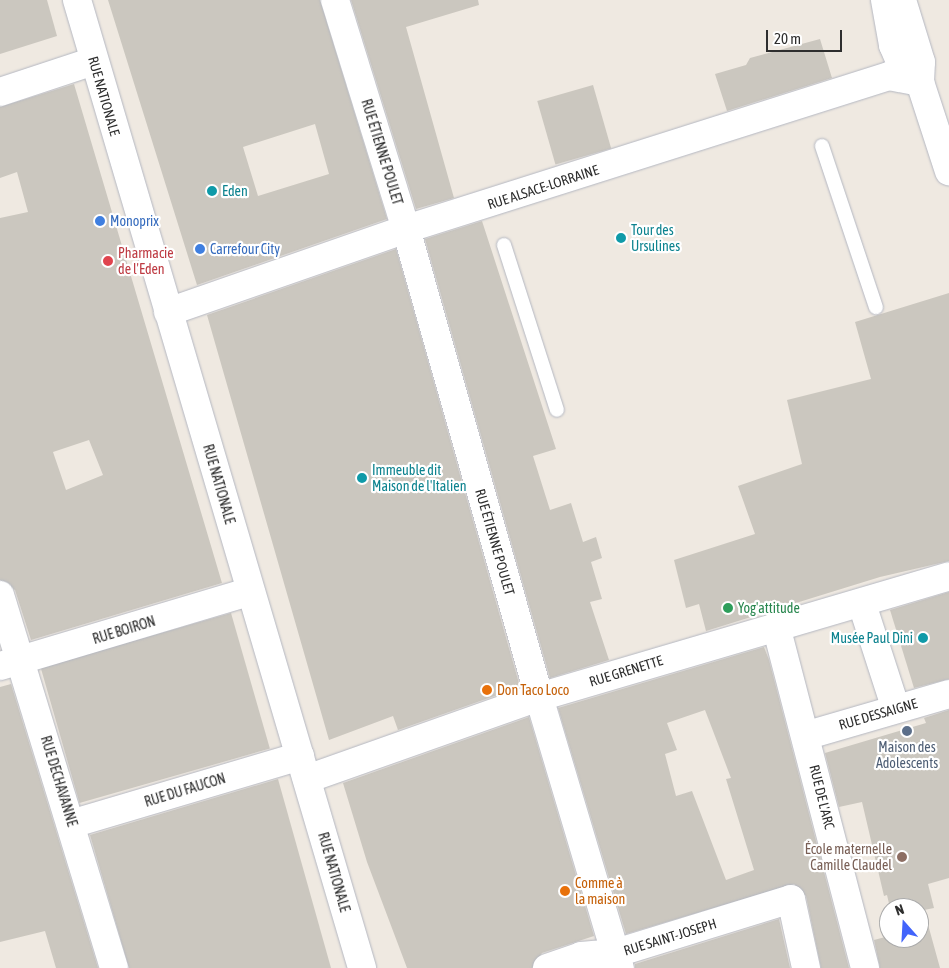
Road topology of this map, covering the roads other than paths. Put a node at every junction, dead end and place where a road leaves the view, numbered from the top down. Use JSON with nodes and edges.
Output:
{"nodes":[{"id":1,"x":77,"y":0,"type":"edge"},
{"id":2,"x":335,"y":0,"type":"edge"},
{"id":3,"x":885,"y":0,"type":"edge"},
{"id":4,"x":902,"y":0,"type":"edge"},
{"id":5,"x":94,"y":61,"type":"junction"},
{"id":6,"x":920,"y":82,"type":"junction"},
{"id":7,"x":0,"y":92,"type":"edge"},
{"id":8,"x":822,"y":146,"type":"dead end"},
{"id":9,"x":949,"y":171,"type":"edge"},
{"id":10,"x":406,"y":229,"type":"junction"},
{"id":11,"x":504,"y":245,"type":"dead end"},
{"id":12,"x":876,"y":306,"type":"dead end"},
{"id":13,"x":168,"y":312,"type":"junction"},
{"id":14,"x":557,"y":410,"type":"dead end"},
{"id":15,"x":949,"y":576,"type":"edge"},
{"id":16,"x":248,"y":592,"type":"junction"},
{"id":17,"x":862,"y":604,"type":"junction"},
{"id":18,"x":2,"y":607,"type":"edge"},
{"id":19,"x":776,"y":626,"type":"junction"},
{"id":20,"x":11,"y":664,"type":"edge"},
{"id":21,"x":949,"y":694,"type":"edge"},
{"id":22,"x":538,"y":697,"type":"junction"},
{"id":23,"x":896,"y":709,"type":"junction"},
{"id":24,"x":808,"y":735,"type":"junction"},
{"id":25,"x":303,"y":768,"type":"junction"},
{"id":26,"x":71,"y":824,"type":"junction"},
{"id":27,"x":618,"y":961,"type":"edge"},
{"id":28,"x":114,"y":968,"type":"edge"},
{"id":29,"x":362,"y":968,"type":"edge"},
{"id":30,"x":547,"y":968,"type":"edge"},
{"id":31,"x":806,"y":968,"type":"edge"},
{"id":32,"x":865,"y":968,"type":"edge"}],
"edges":[{"from":1,"to":5,"type":"street","name":"RUE NATIONALE"},
{"from":2,"to":10,"type":"street","name":"RUE ÉTIENNE POULET"},
{"from":3,"to":6,"type":"street"},
{"from":4,"to":6,"type":"street"},
{"from":5,"to":7,"type":"street"},
{"from":5,"to":13,"type":"street","name":"RUE NATIONALE"},
{"from":6,"to":9,"type":"street"},
{"from":6,"to":10,"type":"street","name":"RUE ALSACE-LORRAINE"},
{"from":8,"to":12,"type":"lane"},
{"from":10,"to":13,"type":"street","name":"RUE ALSACE-LORRAINE"},
{"from":10,"to":22,"type":"street","name":"RUE ÉTIENNE POULET"},
{"from":11,"to":14,"type":"lane"},
{"from":13,"to":16,"type":"street","name":"RUE NATIONALE"},
{"from":15,"to":17,"type":"street","name":"RUE GRENETTE"},
{"from":16,"to":20,"type":"street","name":"RUE BOIRON"},
{"from":16,"to":25,"type":"street","name":"RUE NATIONALE"},
{"from":17,"to":19,"type":"street","name":"RUE GRENETTE"},
{"from":17,"to":23,"type":"street"},
{"from":18,"to":20,"type":"street","name":"RUE DECHAVANNE"},
{"from":19,"to":22,"type":"street","name":"RUE GRENETTE"},
{"from":19,"to":24,"type":"street","name":"RUE DE L'ARC"},
{"from":20,"to":26,"type":"street","name":"RUE DECHAVANNE"},
{"from":21,"to":23,"type":"street","name":"RUE DESSAIGNE"},
{"from":22,"to":25,"type":"street","name":"RUE GRENETTE"},
{"from":22,"to":27,"type":"street","name":"RUE ÉTIENNE POULET"},
{"from":23,"to":24,"type":"street","name":"RUE DESSAIGNE"},
{"from":24,"to":32,"type":"street","name":"RUE DE L'ARC"},
{"from":25,"to":26,"type":"street","name":"RUE DU FAUCON"},
{"from":25,"to":29,"type":"street","name":"RUE NATIONALE"},
{"from":26,"to":28,"type":"street","name":"RUE DECHAVANNE"},
{"from":27,"to":30,"type":"street","name":"RUE SAINT-JOSEPH"},
{"from":27,"to":31,"type":"street","name":"RUE SAINT-JOSEPH"}]}
